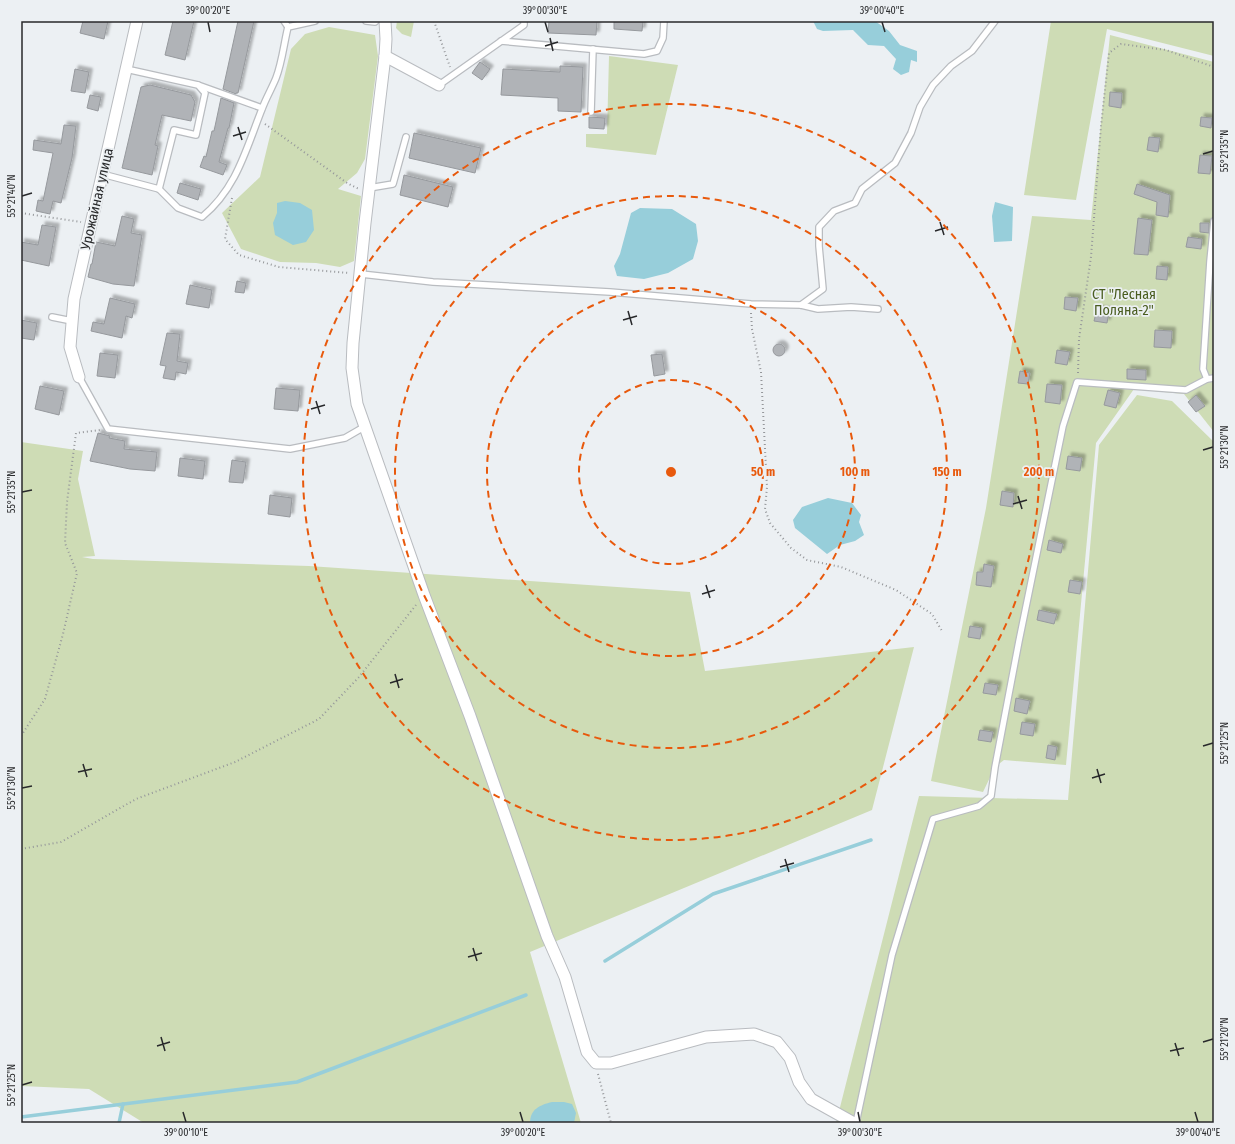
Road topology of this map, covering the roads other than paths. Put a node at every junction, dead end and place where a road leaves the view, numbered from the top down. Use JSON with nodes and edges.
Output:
{"nodes":[{"id":1,"x":137,"y":21,"type":"edge"},
{"id":2,"x":284,"y":21,"type":"edge"},
{"id":3,"x":316,"y":21,"type":"edge"},
{"id":4,"x":366,"y":21,"type":"edge"},
{"id":5,"x":376,"y":21,"type":"edge"},
{"id":6,"x":385,"y":21,"type":"edge"},
{"id":7,"x":524,"y":21,"type":"edge"},
{"id":8,"x":664,"y":21,"type":"edge"},
{"id":9,"x":995,"y":21,"type":"edge"},
{"id":10,"x":288,"y":27,"type":"junction"},
{"id":11,"x":502,"y":41,"type":"junction"},
{"id":12,"x":593,"y":49,"type":"junction"},
{"id":13,"x":385,"y":56,"type":"junction"},
{"id":14,"x":126,"y":69,"type":"junction"},
{"id":15,"x":198,"y":85,"type":"junction"},
{"id":16,"x":439,"y":86,"type":"joint"},
{"id":17,"x":262,"y":108,"type":"junction"},
{"id":18,"x":591,"y":112,"type":"dead end"},
{"id":19,"x":406,"y":137,"type":"dead end"},
{"id":20,"x":102,"y":174,"type":"junction"},
{"id":21,"x":159,"y":189,"type":"junction"},
{"id":22,"x":369,"y":191,"type":"junction"},
{"id":23,"x":1214,"y":221,"type":"edge"},
{"id":24,"x":360,"y":274,"type":"junction"},
{"id":25,"x":801,"y":305,"type":"junction"},
{"id":26,"x":878,"y":309,"type":"dead end"},
{"id":27,"x":52,"y":317,"type":"dead end"},
{"id":28,"x":72,"y":321,"type":"junction"},
{"id":29,"x":79,"y":377,"type":"joint"},
{"id":30,"x":1214,"y":378,"type":"edge"},
{"id":31,"x":1207,"y":379,"type":"junction"},
{"id":32,"x":364,"y":427,"type":"junction"},
{"id":33,"x":855,"y":1123,"type":"edge"}],
"edges":[{"from":1,"to":14,"type":"street","name":"Урожайная улица"},
{"from":2,"to":10,"type":"lane"},
{"from":3,"to":10,"type":"lane"},
{"from":4,"to":5,"type":"lane"},
{"from":6,"to":13,"type":"street"},
{"from":7,"to":11,"type":"lane"},
{"from":8,"to":12,"type":"lane"},
{"from":9,"to":25,"type":"lane"},
{"from":10,"to":17,"type":"lane"},
{"from":11,"to":12,"type":"lane"},
{"from":11,"to":16,"type":"lane"},
{"from":12,"to":18,"type":"lane"},
{"from":13,"to":16,"type":"street"},
{"from":13,"to":22,"type":"street"},
{"from":14,"to":15,"type":"lane"},
{"from":14,"to":20,"type":"street","name":"Урожайная улица"},
{"from":15,"to":17,"type":"lane"},
{"from":15,"to":21,"type":"lane"},
{"from":17,"to":21,"type":"lane"},
{"from":19,"to":22,"type":"lane"},
{"from":20,"to":21,"type":"lane"},
{"from":20,"to":28,"type":"street","name":"Урожайная улица"},
{"from":22,"to":24,"type":"street"},
{"from":23,"to":31,"type":"lane"},
{"from":24,"to":25,"type":"lane"},
{"from":24,"to":32,"type":"street"},
{"from":25,"to":26,"type":"lane"},
{"from":27,"to":28,"type":"lane"},
{"from":28,"to":29,"type":"street","name":"Урожайная улица"},
{"from":29,"to":32,"type":"lane"},
{"from":30,"to":31,"type":"lane"},
{"from":31,"to":33,"type":"lane"},
{"from":32,"to":33,"type":"street"}]}
